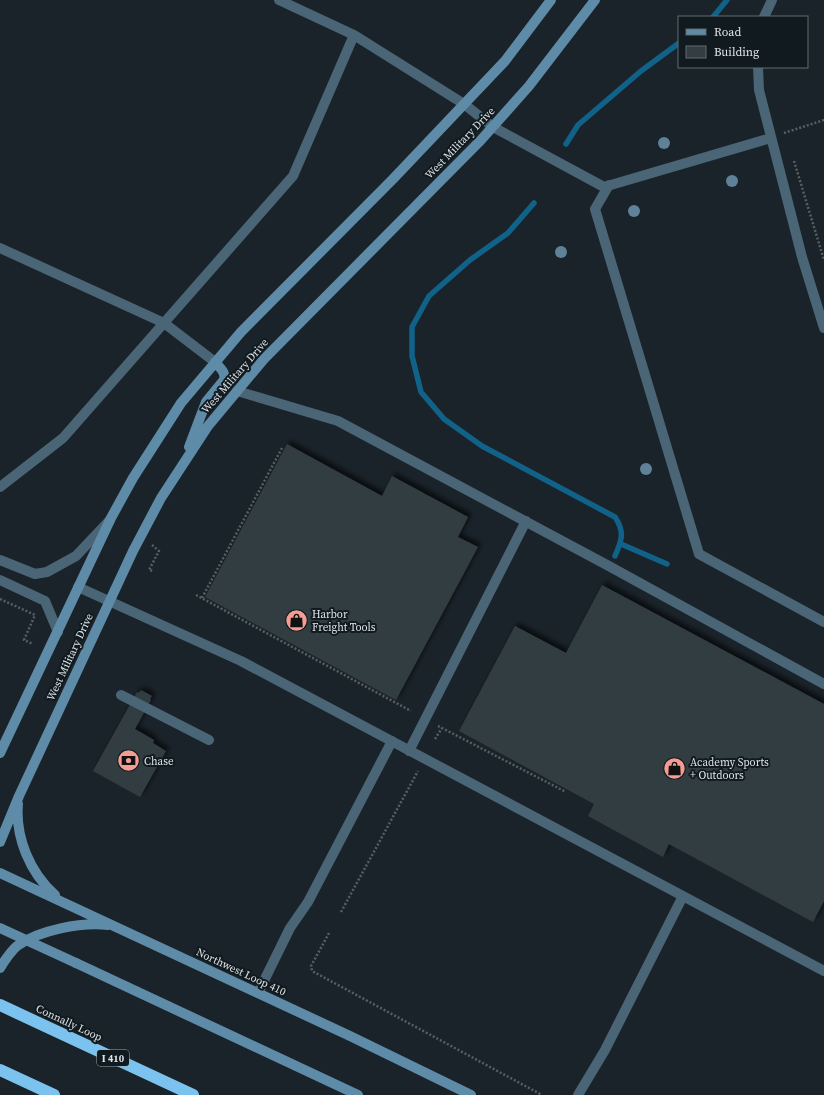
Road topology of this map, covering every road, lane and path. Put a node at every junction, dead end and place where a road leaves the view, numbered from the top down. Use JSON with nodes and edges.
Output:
{"nodes":[{"id":1,"x":279,"y":0,"type":"edge"},
{"id":2,"x":552,"y":0,"type":"edge"},
{"id":3,"x":595,"y":0,"type":"edge"},
{"id":4,"x":772,"y":0,"type":"edge"},
{"id":5,"x":764,"y":16,"type":"edge"},
{"id":6,"x":354,"y":35,"type":"junction"},
{"id":7,"x":758,"y":68,"type":"edge"},
{"id":8,"x":464,"y":104,"type":"junction"},
{"id":9,"x":824,"y":120,"type":"edge"},
{"id":10,"x":783,"y":126,"type":"dead end"},
{"id":11,"x":493,"y":127,"type":"junction"},
{"id":12,"x":786,"y":133,"type":"junction"},
{"id":13,"x":771,"y":138,"type":"junction"},
{"id":14,"x":792,"y":155,"type":"dead end"},
{"id":15,"x":606,"y":186,"type":"junction"},
{"id":16,"x":0,"y":248,"type":"edge"},
{"id":17,"x":824,"y":260,"type":"edge"},
{"id":18,"x":164,"y":323,"type":"junction"},
{"id":19,"x":824,"y":328,"type":"edge"},
{"id":20,"x":215,"y":362,"type":"junction"},
{"id":21,"x":237,"y":391,"type":"junction"},
{"id":22,"x":282,"y":448,"type":"dead end"},
{"id":23,"x":183,"y":463,"type":"junction"},
{"id":24,"x":0,"y":487,"type":"edge"},
{"id":25,"x":111,"y":518,"type":"junction"},
{"id":26,"x":526,"y":521,"type":"junction"},
{"id":27,"x":151,"y":545,"type":"dead end"},
{"id":28,"x":0,"y":560,"type":"edge"},
{"id":29,"x":153,"y":571,"type":"dead end"},
{"id":30,"x":0,"y":580,"type":"edge"},
{"id":31,"x":78,"y":587,"type":"junction"},
{"id":32,"x":196,"y":595,"type":"dead end"},
{"id":33,"x":202,"y":598,"type":"junction"},
{"id":34,"x":0,"y":599,"type":"edge"},
{"id":35,"x":110,"y":601,"type":"junction"},
{"id":36,"x":824,"y":622,"type":"edge"},
{"id":37,"x":58,"y":632,"type":"junction"},
{"id":38,"x":33,"y":644,"type":"dead end"},
{"id":39,"x":824,"y":684,"type":"edge"},
{"id":40,"x":122,"y":695,"type":"dead end"},
{"id":41,"x":411,"y":711,"type":"dead end"},
{"id":42,"x":434,"y":723,"type":"dead end"},
{"id":43,"x":442,"y":728,"type":"junction"},
{"id":44,"x":209,"y":740,"type":"dead end"},
{"id":45,"x":435,"y":740,"type":"dead end"},
{"id":46,"x":392,"y":741,"type":"junction"},
{"id":47,"x":409,"y":751,"type":"junction"},
{"id":48,"x":0,"y":753,"type":"edge"},
{"id":49,"x":421,"y":766,"type":"dead end"},
{"id":50,"x":566,"y":792,"type":"dead end"},
{"id":51,"x":19,"y":796,"type":"junction"},
{"id":52,"x":0,"y":842,"type":"edge"},
{"id":53,"x":0,"y":873,"type":"edge"},
{"id":54,"x":683,"y":896,"type":"junction"},
{"id":55,"x":64,"y":902,"type":"junction"},
{"id":56,"x":341,"y":912,"type":"dead end"},
{"id":57,"x":112,"y":926,"type":"junction"},
{"id":58,"x":0,"y":928,"type":"edge"},
{"id":59,"x":329,"y":933,"type":"dead end"},
{"id":60,"x":0,"y":968,"type":"edge"},
{"id":61,"x":824,"y":971,"type":"edge"},
{"id":62,"x":258,"y":993,"type":"junction"},
{"id":63,"x":0,"y":1005,"type":"edge"},
{"id":64,"x":0,"y":1070,"type":"edge"},
{"id":65,"x":54,"y":1095,"type":"edge"},
{"id":66,"x":193,"y":1095,"type":"edge"},
{"id":67,"x":358,"y":1095,"type":"edge"},
{"id":68,"x":471,"y":1095,"type":"edge"},
{"id":69,"x":542,"y":1095,"type":"edge"},
{"id":70,"x":578,"y":1095,"type":"edge"}],
"edges":[{"from":1,"to":6,"type":"lane"},
{"from":2,"to":8,"type":"main road","name":"West Military Drive"},
{"from":3,"to":11,"type":"main road","name":"West Military Drive"},
{"from":4,"to":5,"type":"lane"},
{"from":6,"to":8,"type":"lane"},
{"from":6,"to":18,"type":"lane"},
{"from":7,"to":13,"type":"lane"},
{"from":8,"to":11,"type":"lane"},
{"from":8,"to":20,"type":"main road","name":"West Military Drive"},
{"from":9,"to":12,"type":"path"},
{"from":10,"to":12,"type":"path"},
{"from":11,"to":15,"type":"lane"},
{"from":11,"to":21,"type":"main road","name":"West Military Drive"},
{"from":12,"to":13,"type":"path"},
{"from":13,"to":15,"type":"lane"},
{"from":13,"to":19,"type":"lane"},
{"from":14,"to":17,"type":"path"},
{"from":15,"to":36,"type":"lane"},
{"from":16,"to":18,"type":"lane"},
{"from":18,"to":20,"type":"lane"},
{"from":18,"to":24,"type":"lane"},
{"from":20,"to":23,"type":"main road"},
{"from":20,"to":25,"type":"main road","name":"West Military Drive"},
{"from":21,"to":23,"type":"main road","name":"West Military Drive"},
{"from":21,"to":26,"type":"lane"},
{"from":22,"to":33,"type":"path"},
{"from":23,"to":35,"type":"main road","name":"West Military Drive"},
{"from":25,"to":28,"type":"lane"},
{"from":25,"to":31,"type":"main road","name":"West Military Drive"},
{"from":26,"to":39,"type":"lane"},
{"from":26,"to":47,"type":"lane"},
{"from":27,"to":29,"type":"path"},
{"from":30,"to":37,"type":"lane"},
{"from":31,"to":35,"type":"lane"},
{"from":31,"to":37,"type":"main road","name":"West Military Drive"},
{"from":32,"to":33,"type":"path"},
{"from":33,"to":41,"type":"path"},
{"from":34,"to":38,"type":"path"},
{"from":35,"to":46,"type":"lane"},
{"from":35,"to":51,"type":"main road","name":"West Military Drive"},
{"from":37,"to":48,"type":"main road","name":"West Military Drive"},
{"from":40,"to":44,"type":"lane"},
{"from":42,"to":43,"type":"path"},
{"from":43,"to":45,"type":"path"},
{"from":43,"to":50,"type":"path"},
{"from":46,"to":47,"type":"lane"},
{"from":46,"to":62,"type":"lane"},
{"from":47,"to":54,"type":"lane"},
{"from":49,"to":56,"type":"path"},
{"from":51,"to":52,"type":"main road","name":"West Military Drive"},
{"from":51,"to":55,"type":"main road"},
{"from":53,"to":55,"type":"main road","name":"Northwest Loop 410"},
{"from":54,"to":61,"type":"lane"},
{"from":54,"to":70,"type":"lane"},
{"from":55,"to":57,"type":"main road","name":"Northwest Loop 410"},
{"from":57,"to":60,"type":"main road"},
{"from":57,"to":62,"type":"main road","name":"Northwest Loop 410"},
{"from":58,"to":67,"type":"main road","bridge":true},
{"from":59,"to":69,"type":"path"},
{"from":62,"to":68,"type":"main road","name":"Northwest Loop 410"},
{"from":63,"to":66,"type":"highway","name":"Connally Loop","number":"I 410"},
{"from":64,"to":65,"type":"highway"}]}
